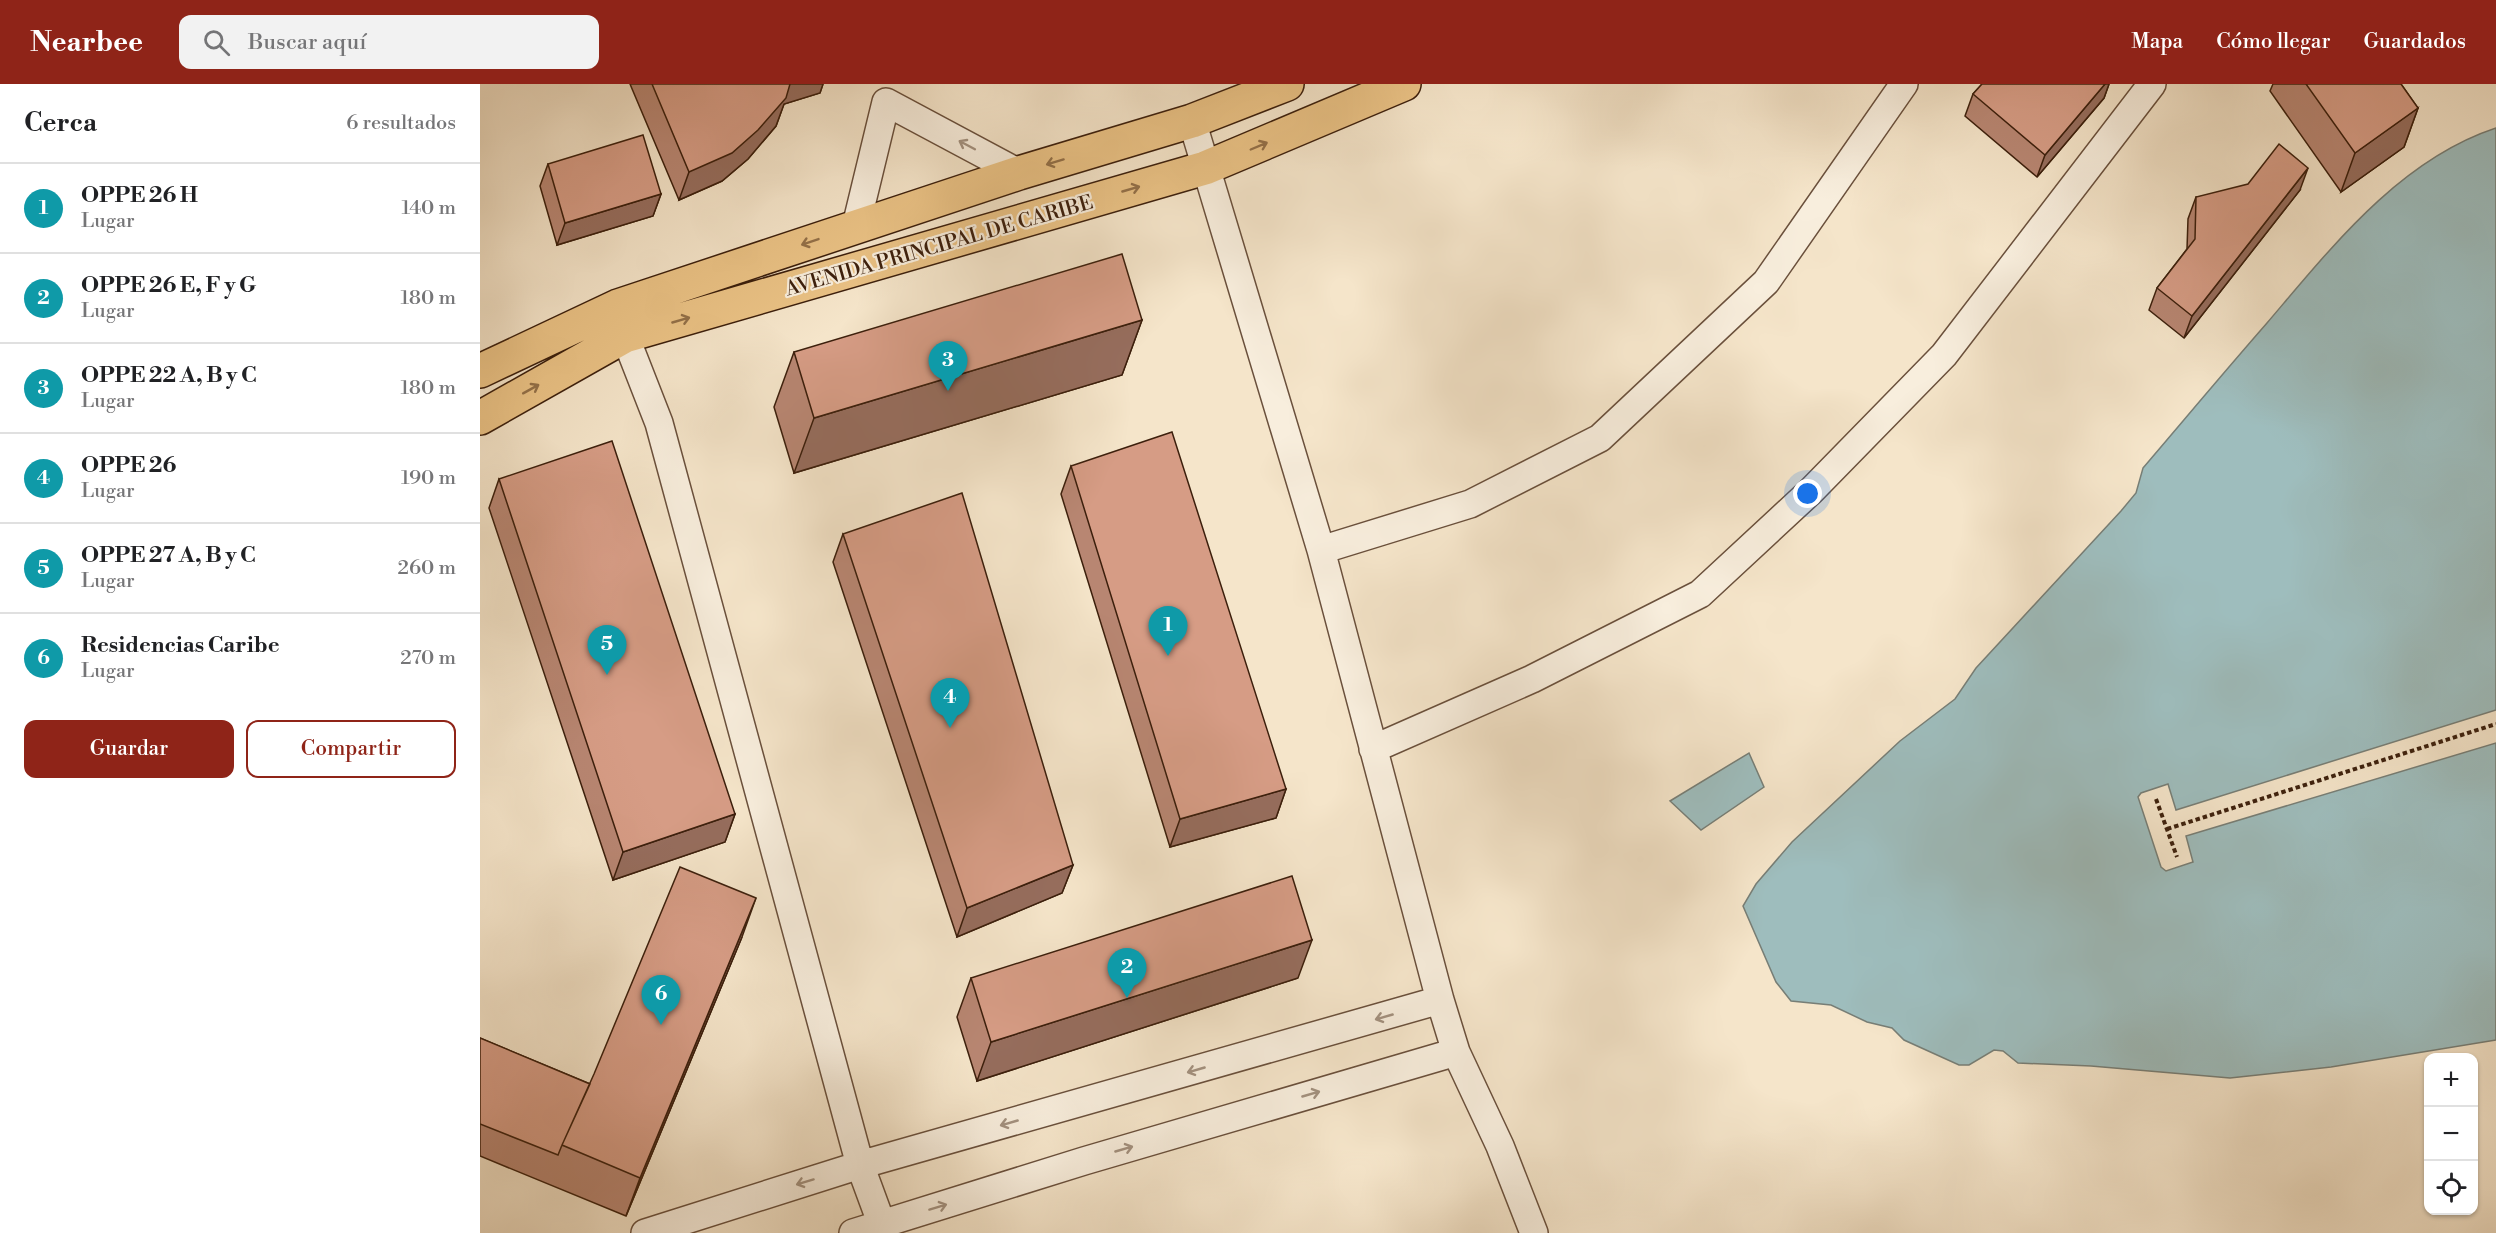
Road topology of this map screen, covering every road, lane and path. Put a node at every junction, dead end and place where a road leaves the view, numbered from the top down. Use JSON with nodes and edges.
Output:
{"nodes":[{"id":1,"x":1287,"y":84,"type":"edge"},
{"id":2,"x":1404,"y":84,"type":"edge"},
{"id":3,"x":1904,"y":84,"type":"edge"},
{"id":4,"x":2152,"y":84,"type":"edge"},
{"id":5,"x":884,"y":93,"type":"edge"},
{"id":6,"x":1192,"y":121,"type":"junction"},
{"id":7,"x":1205,"y":168,"type":"junction"},
{"id":8,"x":1019,"y":173,"type":"junction"},
{"id":9,"x":856,"y":226,"type":"junction"},
{"id":10,"x":621,"y":321,"type":"junction"},
{"id":11,"x":480,"y":371,"type":"edge"},
{"id":12,"x":480,"y":418,"type":"edge"},
{"id":13,"x":1321,"y":550,"type":"junction"},
{"id":14,"x":2496,"y":724,"type":"edge"},
{"id":15,"x":1373,"y":749,"type":"junction"},
{"id":16,"x":2156,"y":799,"type":"dead end"},
{"id":17,"x":2167,"y":829,"type":"junction"},
{"id":18,"x":2177,"y":857,"type":"dead end"},
{"id":19,"x":1440,"y":1000,"type":"junction"},
{"id":20,"x":1456,"y":1052,"type":"junction"},
{"id":21,"x":860,"y":1165,"type":"junction"},
{"id":22,"x":883,"y":1229,"type":"edge"},
{"id":23,"x":645,"y":1233,"type":"edge"},
{"id":24,"x":853,"y":1233,"type":"edge"},
{"id":25,"x":1534,"y":1233,"type":"edge"}],
"edges":[{"from":1,"to":6,"type":"main road","name":"AVENIDA PRINCIPAL DE CARIBE"},
{"from":7,"to":2,"type":"main road","name":"AVENIDA PRINCIPAL DE CARIBE","one_way":true},
{"from":3,"to":13,"type":"street"},
{"from":4,"to":15,"type":"street"},
{"from":8,"to":5,"type":"street","one_way":true},
{"from":5,"to":9,"type":"street"},
{"from":6,"to":7,"type":"street"},
{"from":6,"to":8,"type":"main road","name":"AVENIDA PRINCIPAL DE CARIBE","one_way":true},
{"from":10,"to":7,"type":"main road","name":"AVENIDA PRINCIPAL DE CARIBE","one_way":true},
{"from":7,"to":13,"type":"street"},
{"from":8,"to":9,"type":"main road","name":"AVENIDA PRINCIPAL DE CARIBE"},
{"from":9,"to":10,"type":"main road","name":"AVENIDA PRINCIPAL DE CARIBE","one_way":true},
{"from":10,"to":11,"type":"main road","name":"AVENIDA PRINCIPAL DE CARIBE"},
{"from":12,"to":10,"type":"main road","name":"AVENIDA PRINCIPAL DE CARIBE","one_way":true},
{"from":10,"to":21,"type":"street"},
{"from":13,"to":15,"type":"street"},
{"from":14,"to":17,"type":"path"},
{"from":15,"to":19,"type":"street"},
{"from":16,"to":17,"type":"path"},
{"from":17,"to":18,"type":"path"},
{"from":19,"to":20,"type":"street"},
{"from":19,"to":21,"type":"street","one_way":true},
{"from":22,"to":20,"type":"street","one_way":true},
{"from":20,"to":25,"type":"street"},
{"from":21,"to":22,"type":"street"},
{"from":21,"to":23,"type":"street","one_way":true},
{"from":22,"to":24,"type":"street"}]}
